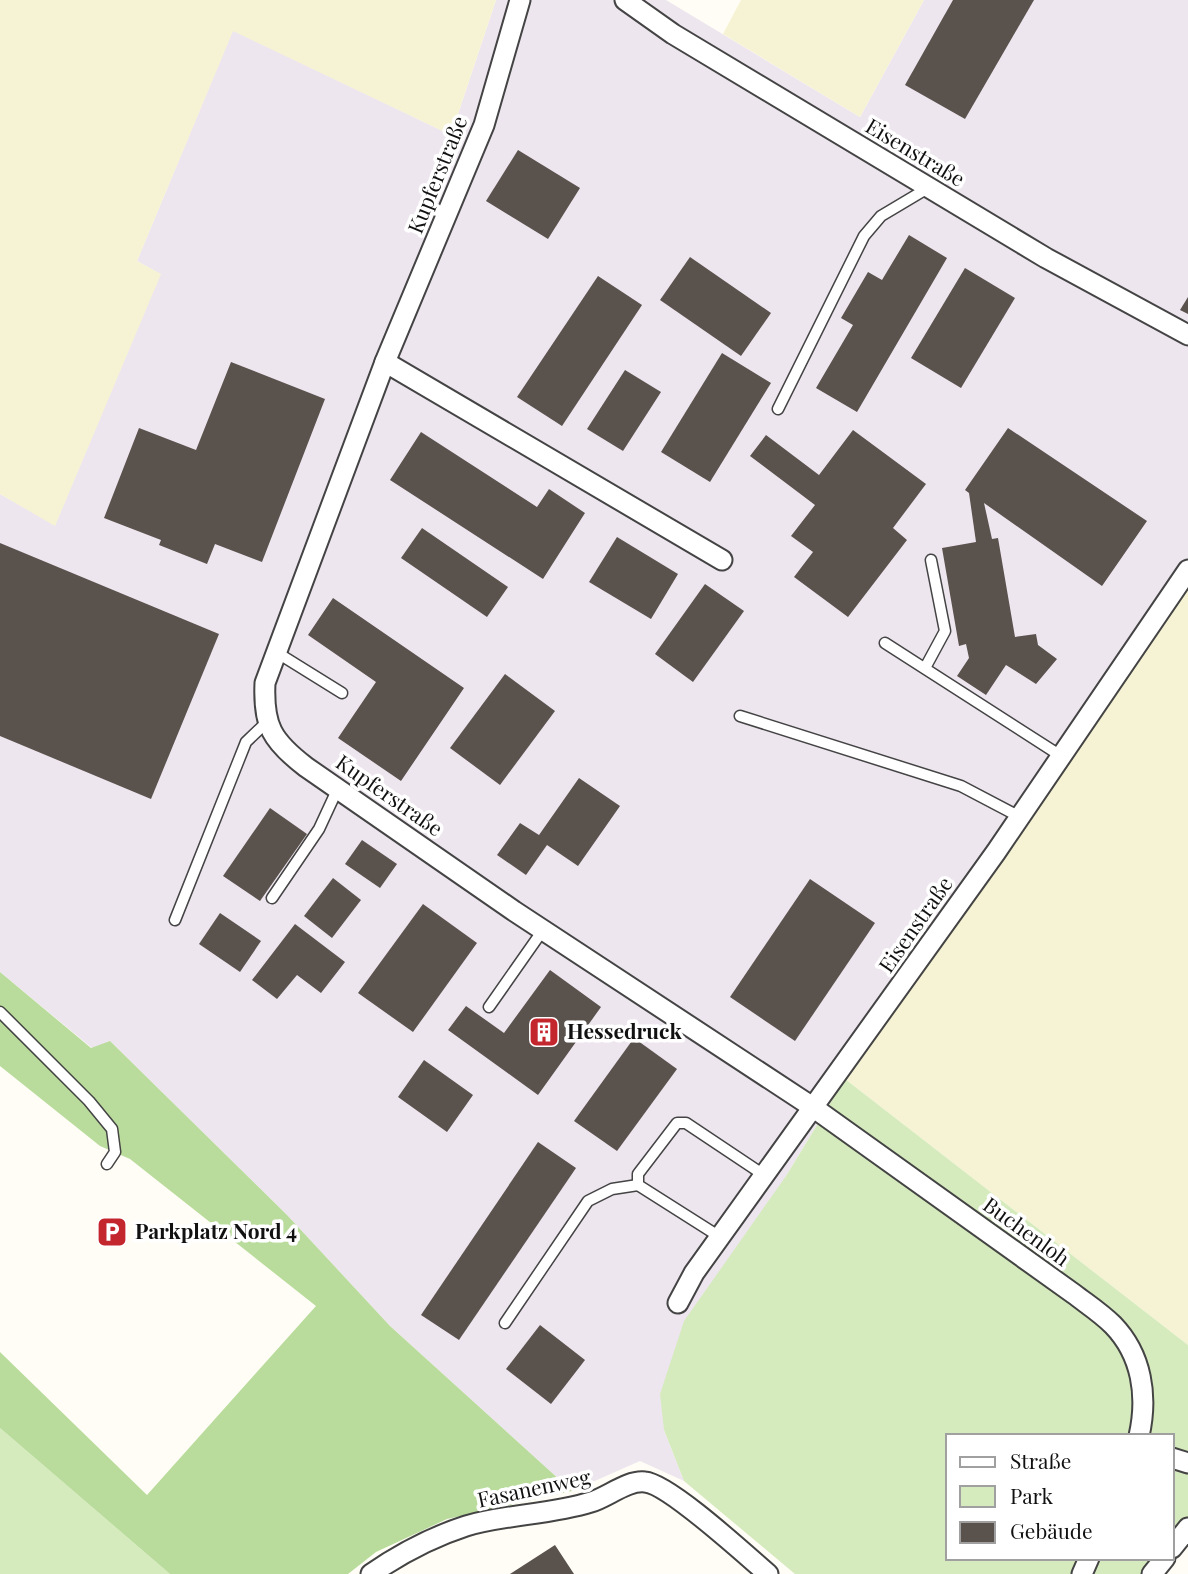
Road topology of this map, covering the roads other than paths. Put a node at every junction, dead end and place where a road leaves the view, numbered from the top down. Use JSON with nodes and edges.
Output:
{"nodes":[{"id":1,"x":520,"y":0,"type":"edge"},
{"id":2,"x":625,"y":0,"type":"edge"},
{"id":3,"x":929,"y":188,"type":"junction"},
{"id":4,"x":1188,"y":335,"type":"edge"},
{"id":5,"x":385,"y":362,"type":"junction"},
{"id":6,"x":778,"y":409,"type":"dead end"},
{"id":7,"x":722,"y":559,"type":"dead end"},
{"id":8,"x":931,"y":559,"type":"dead end"},
{"id":9,"x":1188,"y":570,"type":"edge"},
{"id":10,"x":885,"y":643,"type":"dead end"},
{"id":11,"x":276,"y":651,"type":"junction"},
{"id":12,"x":925,"y":668,"type":"junction"},
{"id":13,"x":342,"y":693,"type":"dead end"},
{"id":14,"x":740,"y":716,"type":"dead end"},
{"id":15,"x":268,"y":721,"type":"junction"},
{"id":16,"x":1061,"y":756,"type":"junction"},
{"id":17,"x":338,"y":788,"type":"junction"},
{"id":18,"x":1020,"y":817,"type":"junction"},
{"id":19,"x":272,"y":898,"type":"dead end"},
{"id":20,"x":175,"y":920,"type":"dead end"},
{"id":21,"x":543,"y":930,"type":"junction"},
{"id":22,"x":489,"y":1007,"type":"dead end"},
{"id":23,"x":0,"y":1012,"type":"edge"},
{"id":24,"x":814,"y":1108,"type":"junction"},
{"id":25,"x":107,"y":1164,"type":"dead end"},
{"id":26,"x":765,"y":1176,"type":"junction"},
{"id":27,"x":638,"y":1185,"type":"junction"},
{"id":28,"x":720,"y":1237,"type":"junction"},
{"id":29,"x":678,"y":1303,"type":"dead end"},
{"id":30,"x":505,"y":1323,"type":"dead end"},
{"id":31,"x":1139,"y":1434,"type":"edge"},
{"id":32,"x":1188,"y":1528,"type":"edge"},
{"id":33,"x":1174,"y":1546,"type":"edge"},
{"id":34,"x":1163,"y":1560,"type":"edge"},
{"id":35,"x":371,"y":1574,"type":"edge"},
{"id":36,"x":768,"y":1574,"type":"edge"},
{"id":37,"x":1152,"y":1574,"type":"edge"}],
"edges":[{"from":1,"to":5,"type":"street","name":"Kupferstraße"},
{"from":2,"to":3,"type":"street","name":"Eisenstraße"},
{"from":3,"to":4,"type":"street","name":"Eisenstraße"},
{"from":3,"to":6,"type":"lane"},
{"from":5,"to":7,"type":"street"},
{"from":5,"to":11,"type":"street","name":"Kupferstraße"},
{"from":8,"to":12,"type":"lane"},
{"from":9,"to":16,"type":"street","name":"Eisenstraße"},
{"from":10,"to":12,"type":"lane"},
{"from":11,"to":13,"type":"lane"},
{"from":11,"to":15,"type":"street","name":"Kupferstraße"},
{"from":12,"to":16,"type":"lane"},
{"from":14,"to":18,"type":"lane"},
{"from":15,"to":17,"type":"street","name":"Kupferstraße"},
{"from":15,"to":20,"type":"lane"},
{"from":16,"to":18,"type":"street","name":"Eisenstraße"},
{"from":17,"to":19,"type":"lane"},
{"from":17,"to":21,"type":"street","name":"Kupferstraße"},
{"from":18,"to":24,"type":"street","name":"Eisenstraße"},
{"from":21,"to":22,"type":"lane"},
{"from":21,"to":24,"type":"street","name":"Kupferstraße"},
{"from":23,"to":25,"type":"lane"},
{"from":24,"to":26,"type":"street","name":"Eisenstraße"},
{"from":24,"to":31,"type":"street","name":"Buchenloh"},
{"from":26,"to":27,"type":"lane"},
{"from":26,"to":28,"type":"street","name":"Eisenstraße"},
{"from":27,"to":28,"type":"lane"},
{"from":27,"to":30,"type":"lane"},
{"from":28,"to":29,"type":"street","name":"Eisenstraße"},
{"from":32,"to":33,"type":"street"},
{"from":34,"to":37,"type":"street"},
{"from":35,"to":36,"type":"street","name":"Fasanenweg"}]}
